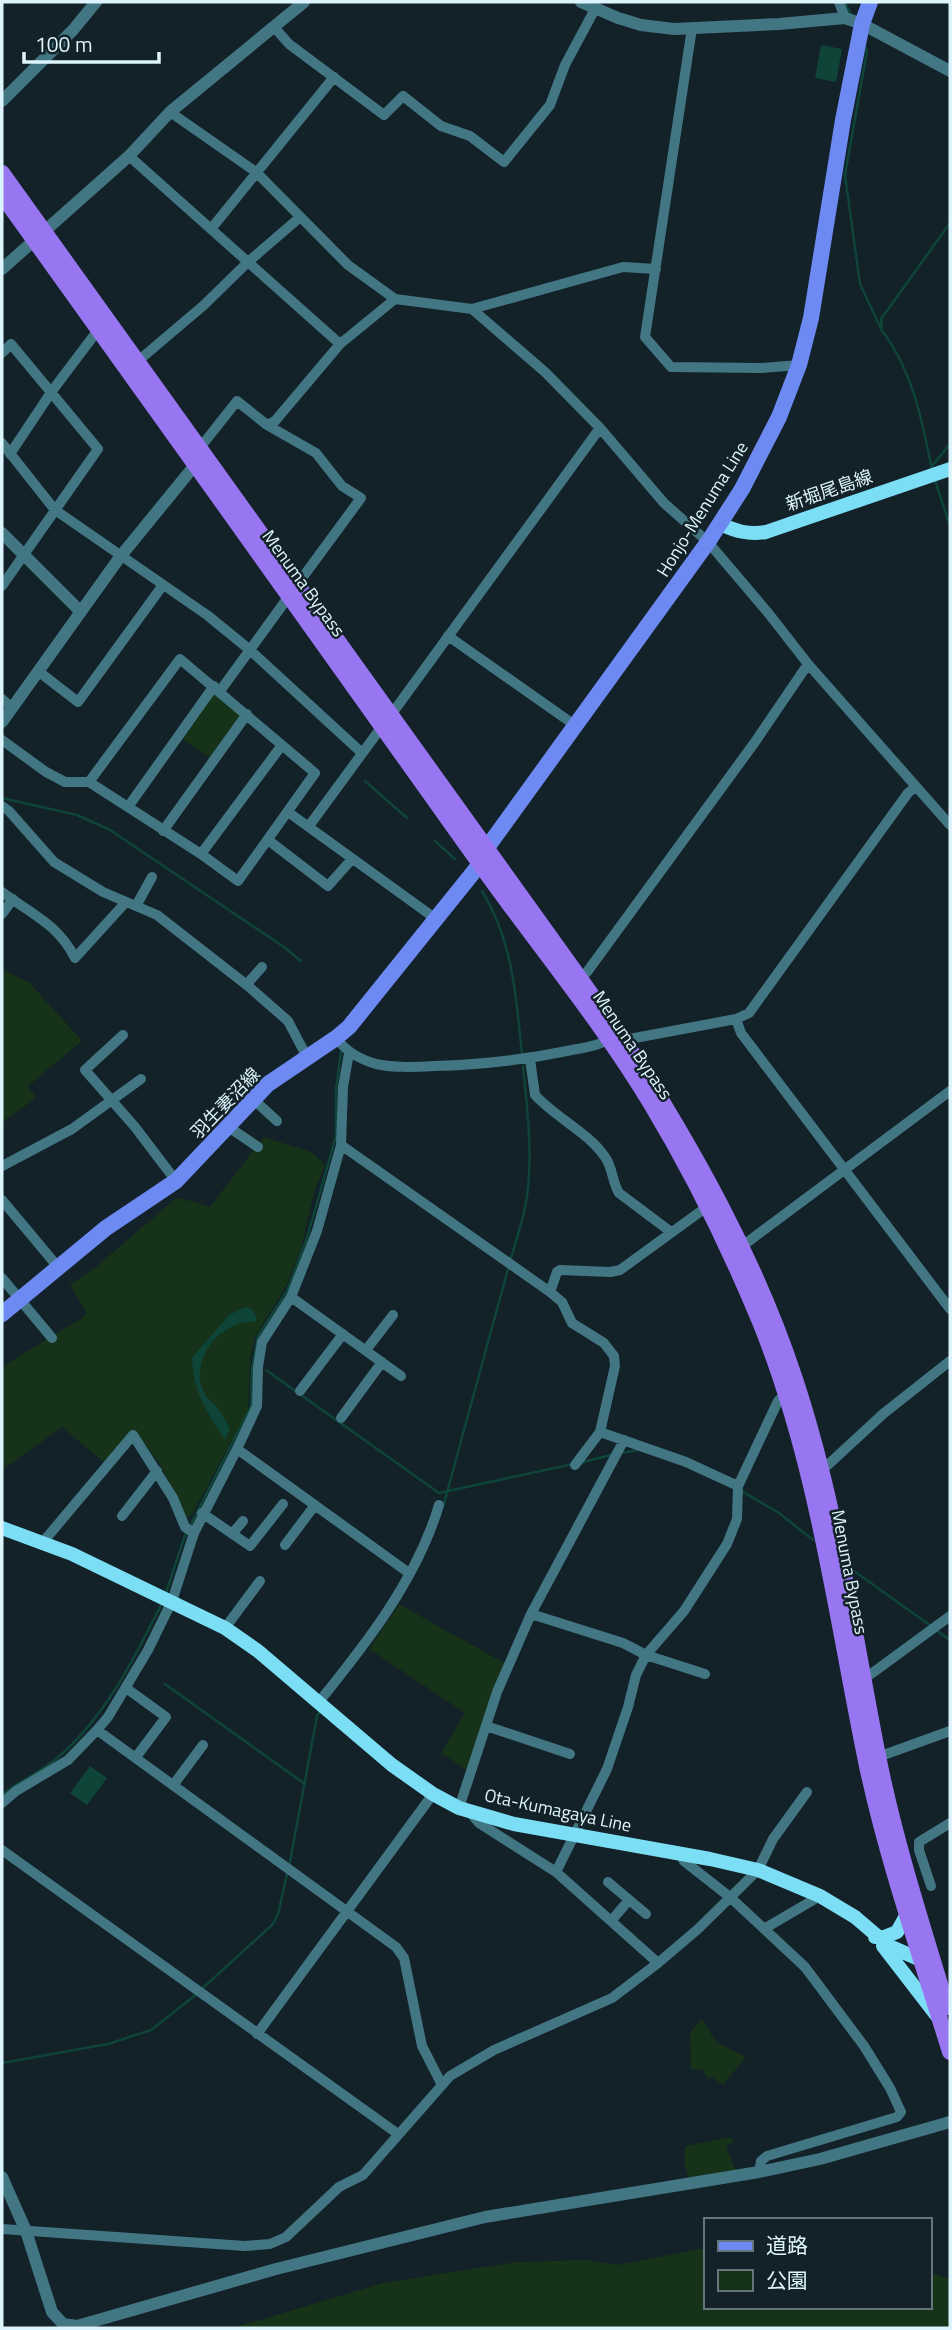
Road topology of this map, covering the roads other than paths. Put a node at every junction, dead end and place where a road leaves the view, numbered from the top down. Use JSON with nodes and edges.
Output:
{"nodes":[{"id":1,"x":96,"y":2,"type":"edge"},
{"id":2,"x":304,"y":2,"type":"edge"},
{"id":3,"x":581,"y":2,"type":"edge"},
{"id":4,"x":839,"y":2,"type":"edge"},
{"id":5,"x":870,"y":2,"type":"edge"},
{"id":6,"x":289,"y":6,"type":"edge"},
{"id":7,"x":595,"y":9,"type":"junction"},
{"id":8,"x":845,"y":18,"type":"junction"},
{"id":9,"x":862,"y":24,"type":"junction"},
{"id":10,"x":274,"y":27,"type":"junction"},
{"id":11,"x":692,"y":28,"type":"junction"},
{"id":12,"x":950,"y":71,"type":"edge"},
{"id":13,"x":334,"y":77,"type":"junction"},
{"id":14,"x":2,"y":101,"type":"edge"},
{"id":15,"x":170,"y":113,"type":"junction"},
{"id":16,"x":129,"y":156,"type":"junction"},
{"id":17,"x":256,"y":172,"type":"junction"},
{"id":18,"x":2,"y":173,"type":"edge"},
{"id":19,"x":2,"y":195,"type":"edge"},
{"id":20,"x":299,"y":218,"type":"junction"},
{"id":21,"x":211,"y":229,"type":"junction"},
{"id":22,"x":38,"y":235,"type":"junction"},
{"id":23,"x":248,"y":262,"type":"junction"},
{"id":24,"x":2,"y":269,"type":"edge"},
{"id":25,"x":656,"y":269,"type":"junction"},
{"id":26,"x":395,"y":299,"type":"junction"},
{"id":27,"x":472,"y":309,"type":"junction"},
{"id":28,"x":98,"y":330,"type":"junction"},
{"id":29,"x":340,"y":344,"type":"junction"},
{"id":30,"x":2,"y":353,"type":"edge"},
{"id":31,"x":138,"y":361,"type":"junction"},
{"id":32,"x":799,"y":365,"type":"junction"},
{"id":33,"x":52,"y":391,"type":"junction"},
{"id":34,"x":267,"y":425,"type":"junction"},
{"id":35,"x":600,"y":428,"type":"junction"},
{"id":36,"x":2,"y":443,"type":"edge"},
{"id":37,"x":10,"y":454,"type":"junction"},
{"id":38,"x":197,"y":457,"type":"junction"},
{"id":39,"x":950,"y":469,"type":"edge"},
{"id":40,"x":55,"y":510,"type":"junction"},
{"id":41,"x":720,"y":524,"type":"junction"},
{"id":42,"x":2,"y":533,"type":"edge"},
{"id":43,"x":708,"y":542,"type":"junction"},
{"id":44,"x":24,"y":556,"type":"junction"},
{"id":45,"x":120,"y":557,"type":"junction"},
{"id":46,"x":163,"y":585,"type":"junction"},
{"id":47,"x":2,"y":586,"type":"edge"},
{"id":48,"x":293,"y":590,"type":"junction"},
{"id":49,"x":81,"y":612,"type":"junction"},
{"id":50,"x":448,"y":636,"type":"junction"},
{"id":51,"x":250,"y":650,"type":"junction"},
{"id":52,"x":808,"y":664,"type":"junction"},
{"id":53,"x":38,"y":671,"type":"junction"},
{"id":54,"x":217,"y":689,"type":"junction"},
{"id":55,"x":2,"y":699,"type":"edge"},
{"id":56,"x":12,"y":708,"type":"junction"},
{"id":57,"x":247,"y":714,"type":"junction"},
{"id":58,"x":387,"y":720,"type":"junction"},
{"id":59,"x":2,"y":722,"type":"edge"},
{"id":60,"x":576,"y":726,"type":"junction"},
{"id":61,"x":2,"y":740,"type":"edge"},
{"id":62,"x":282,"y":745,"type":"junction"},
{"id":63,"x":362,"y":753,"type":"junction"},
{"id":64,"x":89,"y":782,"type":"junction"},
{"id":65,"x":915,"y":787,"type":"junction"},
{"id":66,"x":2,"y":806,"type":"edge"},
{"id":67,"x":128,"y":807,"type":"junction"},
{"id":68,"x":288,"y":812,"type":"junction"},
{"id":69,"x":950,"y":825,"type":"edge"},
{"id":70,"x":309,"y":827,"type":"junction"},
{"id":71,"x":163,"y":831,"type":"junction"},
{"id":72,"x":268,"y":840,"type":"junction"},
{"id":73,"x":486,"y":849,"type":"junction"},
{"id":74,"x":201,"y":854,"type":"junction"},
{"id":75,"x":352,"y":859,"type":"junction"},
{"id":76,"x":480,"y":864,"type":"junction"},
{"id":77,"x":152,"y":877,"type":"dead end"},
{"id":78,"x":2,"y":891,"type":"edge"},
{"id":79,"x":13,"y":900,"type":"junction"},
{"id":80,"x":131,"y":904,"type":"junction"},
{"id":81,"x":2,"y":914,"type":"edge"},
{"id":82,"x":436,"y":919,"type":"junction"},
{"id":83,"x":262,"y":967,"type":"dead end"},
{"id":84,"x":579,"y":978,"type":"junction"},
{"id":85,"x":247,"y":984,"type":"junction"},
{"id":86,"x":276,"y":994,"type":"dead end"},
{"id":87,"x":265,"y":1000,"type":"junction"},
{"id":88,"x":736,"y":1019,"type":"junction"},
{"id":89,"x":123,"y":1035,"type":"dead end"},
{"id":90,"x":336,"y":1038,"type":"junction"},
{"id":91,"x":616,"y":1040,"type":"junction"},
{"id":92,"x":349,"y":1053,"type":"junction"},
{"id":93,"x":307,"y":1057,"type":"junction"},
{"id":94,"x":530,"y":1059,"type":"junction"},
{"id":95,"x":141,"y":1079,"type":"dead end"},
{"id":96,"x":950,"y":1091,"type":"edge"},
{"id":97,"x":253,"y":1099,"type":"junction"},
{"id":98,"x":111,"y":1101,"type":"junction"},
{"id":99,"x":277,"y":1121,"type":"dead end"},
{"id":100,"x":227,"y":1125,"type":"junction"},
{"id":101,"x":341,"y":1145,"type":"junction"},
{"id":102,"x":258,"y":1147,"type":"dead end"},
{"id":103,"x":2,"y":1166,"type":"edge"},
{"id":104,"x":845,"y":1169,"type":"junction"},
{"id":105,"x":176,"y":1181,"type":"junction"},
{"id":106,"x":2,"y":1200,"type":"edge"},
{"id":107,"x":708,"y":1206,"type":"junction"},
{"id":108,"x":671,"y":1232,"type":"junction"},
{"id":109,"x":741,"y":1247,"type":"junction"},
{"id":110,"x":58,"y":1266,"type":"junction"},
{"id":111,"x":2,"y":1278,"type":"edge"},
{"id":112,"x":550,"y":1292,"type":"junction"},
{"id":113,"x":291,"y":1297,"type":"junction"},
{"id":114,"x":21,"y":1299,"type":"junction"},
{"id":115,"x":950,"y":1309,"type":"edge"},
{"id":116,"x":2,"y":1314,"type":"edge"},
{"id":117,"x":393,"y":1315,"type":"dead end"},
{"id":118,"x":343,"y":1334,"type":"junction"},
{"id":119,"x":52,"y":1338,"type":"dead end"},
{"id":120,"x":366,"y":1350,"type":"junction"},
{"id":121,"x":950,"y":1361,"type":"edge"},
{"id":122,"x":382,"y":1362,"type":"junction"},
{"id":123,"x":401,"y":1376,"type":"dead end"},
{"id":124,"x":300,"y":1391,"type":"dead end"},
{"id":125,"x":786,"y":1394,"type":"junction"},
{"id":126,"x":341,"y":1418,"type":"dead end"},
{"id":127,"x":600,"y":1432,"type":"junction"},
{"id":128,"x":624,"y":1440,"type":"junction"},
{"id":129,"x":237,"y":1449,"type":"junction"},
{"id":130,"x":575,"y":1465,"type":"dead end"},
{"id":131,"x":158,"y":1471,"type":"junction"},
{"id":132,"x":816,"y":1475,"type":"junction"},
{"id":133,"x":738,"y":1486,"type":"junction"},
{"id":134,"x":283,"y":1504,"type":"dead end"},
{"id":135,"x":315,"y":1505,"type":"junction"},
{"id":136,"x":439,"y":1505,"type":"dead end"},
{"id":137,"x":202,"y":1513,"type":"junction"},
{"id":138,"x":122,"y":1516,"type":"dead end"},
{"id":139,"x":243,"y":1521,"type":"dead end"},
{"id":140,"x":2,"y":1528,"type":"edge"},
{"id":141,"x":189,"y":1530,"type":"junction"},
{"id":142,"x":232,"y":1534,"type":"junction"},
{"id":143,"x":43,"y":1542,"type":"junction"},
{"id":144,"x":285,"y":1545,"type":"dead end"},
{"id":145,"x":409,"y":1573,"type":"junction"},
{"id":146,"x":260,"y":1581,"type":"dead end"},
{"id":147,"x":172,"y":1601,"type":"junction"},
{"id":148,"x":531,"y":1614,"type":"junction"},
{"id":149,"x":950,"y":1616,"type":"edge"},
{"id":150,"x":225,"y":1628,"type":"junction"},
{"id":151,"x":646,"y":1655,"type":"junction"},
{"id":152,"x":705,"y":1674,"type":"dead end"},
{"id":153,"x":857,"y":1679,"type":"junction"},
{"id":154,"x":126,"y":1688,"type":"junction"},
{"id":155,"x":318,"y":1703,"type":"junction"},
{"id":156,"x":486,"y":1726,"type":"junction"},
{"id":157,"x":97,"y":1730,"type":"junction"},
{"id":158,"x":949,"y":1734,"type":"edge"},
{"id":159,"x":203,"y":1745,"type":"dead end"},
{"id":160,"x":570,"y":1754,"type":"dead end"},
{"id":161,"x":136,"y":1757,"type":"junction"},
{"id":162,"x":878,"y":1757,"type":"junction"},
{"id":163,"x":174,"y":1784,"type":"junction"},
{"id":164,"x":807,"y":1792,"type":"dead end"},
{"id":165,"x":433,"y":1794,"type":"junction"},
{"id":166,"x":2,"y":1803,"type":"edge"},
{"id":167,"x":464,"y":1809,"type":"junction"},
{"id":168,"x":950,"y":1823,"type":"edge"},
{"id":169,"x":575,"y":1835,"type":"junction"},
{"id":170,"x":2,"y":1850,"type":"edge"},
{"id":171,"x":680,"y":1853,"type":"junction"},
{"id":172,"x":758,"y":1870,"type":"junction"},
{"id":173,"x":556,"y":1872,"type":"junction"},
{"id":174,"x":608,"y":1882,"type":"dead end"},
{"id":175,"x":931,"y":1886,"type":"dead end"},
{"id":176,"x":820,"y":1896,"type":"junction"},
{"id":177,"x":731,"y":1898,"type":"junction"},
{"id":178,"x":629,"y":1900,"type":"junction"},
{"id":179,"x":346,"y":1910,"type":"junction"},
{"id":180,"x":646,"y":1914,"type":"dead end"},
{"id":181,"x":906,"y":1916,"type":"junction"},
{"id":182,"x":611,"y":1921,"type":"junction"},
{"id":183,"x":764,"y":1929,"type":"junction"},
{"id":184,"x":876,"y":1937,"type":"junction"},
{"id":185,"x":658,"y":1963,"type":"junction"},
{"id":186,"x":927,"y":1963,"type":"junction"},
{"id":187,"x":945,"y":2019,"type":"edge"},
{"id":188,"x":257,"y":2034,"type":"junction"},
{"id":189,"x":950,"y":2052,"type":"edge"},
{"id":190,"x":441,"y":2083,"type":"junction"},
{"id":191,"x":950,"y":2122,"type":"edge"},
{"id":192,"x":398,"y":2134,"type":"junction"},
{"id":193,"x":759,"y":2172,"type":"junction"},
{"id":194,"x":2,"y":2177,"type":"edge"},
{"id":195,"x":2,"y":2229,"type":"edge"},
{"id":196,"x":26,"y":2231,"type":"junction"},
{"id":197,"x":55,"y":2325,"type":"edge"}],
"edges":[{"from":1,"to":14,"type":"street"},
{"from":2,"to":6,"type":"street"},
{"from":3,"to":7,"type":"street"},
{"from":4,"to":8,"type":"street"},
{"from":5,"to":9,"type":"main road","name":"Honjo-Menuma Line"},
{"from":6,"to":10,"type":"street"},
{"from":7,"to":11,"type":"street"},
{"from":7,"to":13,"type":"street"},
{"from":8,"to":9,"type":"street"},
{"from":8,"to":11,"type":"street"},
{"from":9,"to":12,"type":"street"},
{"from":9,"to":32,"type":"main road","name":"Honjo-Menuma Line"},
{"from":10,"to":13,"type":"street"},
{"from":10,"to":15,"type":"street"},
{"from":11,"to":25,"type":"street"},
{"from":13,"to":17,"type":"street"},
{"from":15,"to":16,"type":"street"},
{"from":15,"to":17,"type":"street"},
{"from":16,"to":21,"type":"street"},
{"from":16,"to":22,"type":"street"},
{"from":17,"to":20,"type":"street"},
{"from":17,"to":21,"type":"street"},
{"from":18,"to":22,"type":"highway","name":"Menuma Bypass"},
{"from":19,"to":22,"type":"highway","name":"Menuma Bypass"},
{"from":20,"to":23,"type":"street"},
{"from":20,"to":26,"type":"street"},
{"from":21,"to":23,"type":"street"},
{"from":22,"to":24,"type":"street"},
{"from":22,"to":28,"type":"highway","name":"Menuma Bypass"},
{"from":22,"to":31,"type":"highway","name":"Menuma Bypass"},
{"from":23,"to":29,"type":"street"},
{"from":23,"to":31,"type":"street"},
{"from":25,"to":27,"type":"street"},
{"from":25,"to":32,"type":"street"},
{"from":26,"to":27,"type":"street"},
{"from":26,"to":29,"type":"street"},
{"from":27,"to":35,"type":"street"},
{"from":28,"to":33,"type":"street"},
{"from":28,"to":38,"type":"highway","name":"Menuma Bypass"},
{"from":29,"to":34,"type":"street"},
{"from":30,"to":33,"type":"street"},
{"from":31,"to":38,"type":"highway","name":"Menuma Bypass"},
{"from":32,"to":41,"type":"main road","name":"Honjo-Menuma Line"},
{"from":33,"to":37,"type":"street"},
{"from":33,"to":40,"type":"street"},
{"from":34,"to":38,"type":"street"},
{"from":34,"to":48,"type":"street"},
{"from":35,"to":43,"type":"street"},
{"from":35,"to":50,"type":"street"},
{"from":36,"to":37,"type":"street"},
{"from":37,"to":40,"type":"street"},
{"from":38,"to":45,"type":"street"},
{"from":38,"to":48,"type":"highway","name":"Menuma Bypass"},
{"from":39,"to":41,"type":"main road","name":"新堀尾島線"},
{"from":40,"to":44,"type":"street"},
{"from":40,"to":45,"type":"street"},
{"from":41,"to":43,"type":"main road","name":"Honjo-Menuma Line"},
{"from":42,"to":44,"type":"street"},
{"from":43,"to":52,"type":"street"},
{"from":43,"to":60,"type":"main road","name":"Honjo-Menuma Line"},
{"from":44,"to":47,"type":"street"},
{"from":44,"to":49,"type":"street"},
{"from":45,"to":46,"type":"street"},
{"from":45,"to":49,"type":"street"},
{"from":46,"to":51,"type":"street"},
{"from":46,"to":53,"type":"street"},
{"from":48,"to":51,"type":"street"},
{"from":48,"to":58,"type":"highway","name":"Menuma Bypass"},
{"from":49,"to":53,"type":"street"},
{"from":50,"to":58,"type":"street"},
{"from":50,"to":60,"type":"street"},
{"from":51,"to":54,"type":"street"},
{"from":51,"to":63,"type":"street"},
{"from":52,"to":65,"type":"street"},
{"from":52,"to":84,"type":"street"},
{"from":53,"to":56,"type":"street"},
{"from":54,"to":57,"type":"street"},
{"from":54,"to":64,"type":"street"},
{"from":54,"to":67,"type":"street"},
{"from":55,"to":56,"type":"street"},
{"from":56,"to":59,"type":"street"},
{"from":57,"to":62,"type":"street"},
{"from":57,"to":71,"type":"street"},
{"from":58,"to":63,"type":"street"},
{"from":58,"to":73,"type":"highway","name":"Menuma Bypass"},
{"from":58,"to":76,"type":"highway","name":"Menuma Bypass"},
{"from":60,"to":73,"type":"main road","name":"Honjo-Menuma Line"},
{"from":61,"to":64,"type":"street"},
{"from":62,"to":68,"type":"street"},
{"from":62,"to":74,"type":"street"},
{"from":63,"to":70,"type":"street"},
{"from":64,"to":67,"type":"street"},
{"from":65,"to":69,"type":"street"},
{"from":65,"to":88,"type":"street"},
{"from":66,"to":80,"type":"street"},
{"from":67,"to":71,"type":"street"},
{"from":68,"to":70,"type":"street"},
{"from":68,"to":72,"type":"street"},
{"from":70,"to":75,"type":"street"},
{"from":71,"to":74,"type":"street"},
{"from":72,"to":74,"type":"street"},
{"from":72,"to":75,"type":"street"},
{"from":73,"to":76,"type":"main road","name":"Honjo-Menuma Line"},
{"from":73,"to":84,"type":"highway","name":"Menuma Bypass"},
{"from":75,"to":82,"type":"street"},
{"from":76,"to":82,"type":"main road","name":"羽生妻沼線"},
{"from":76,"to":91,"type":"highway","name":"Menuma Bypass"},
{"from":77,"to":80,"type":"street"},
{"from":78,"to":79,"type":"street"},
{"from":79,"to":80,"type":"street"},
{"from":79,"to":81,"type":"street"},
{"from":80,"to":85,"type":"street"},
{"from":82,"to":90,"type":"main road","name":"羽生妻沼線"},
{"from":83,"to":85,"type":"street"},
{"from":84,"to":91,"type":"highway","name":"Menuma Bypass"},
{"from":85,"to":87,"type":"street"},
{"from":86,"to":87,"type":"street"},
{"from":87,"to":93,"type":"street"},
{"from":88,"to":91,"type":"street"},
{"from":88,"to":104,"type":"street"},
{"from":89,"to":98,"type":"street"},
{"from":90,"to":92,"type":"street"},
{"from":90,"to":93,"type":"main road","name":"羽生妻沼線"},
{"from":91,"to":94,"type":"street"},
{"from":91,"to":107,"type":"highway","name":"Menuma Bypass"},
{"from":91,"to":109,"type":"highway","name":"Menuma Bypass"},
{"from":92,"to":94,"type":"street"},
{"from":92,"to":101,"type":"street"},
{"from":93,"to":97,"type":"main road","name":"羽生妻沼線"},
{"from":94,"to":108,"type":"street"},
{"from":95,"to":98,"type":"street"},
{"from":96,"to":104,"type":"street"},
{"from":97,"to":99,"type":"street"},
{"from":97,"to":100,"type":"main road","name":"羽生妻沼線"},
{"from":98,"to":103,"type":"street"},
{"from":98,"to":105,"type":"street"},
{"from":100,"to":102,"type":"street"},
{"from":100,"to":105,"type":"main road","name":"羽生妻沼線"},
{"from":101,"to":112,"type":"street"},
{"from":101,"to":113,"type":"street"},
{"from":104,"to":109,"type":"street"},
{"from":104,"to":115,"type":"street"},
{"from":105,"to":110,"type":"main road","name":"羽生妻沼線"},
{"from":106,"to":110,"type":"street"},
{"from":107,"to":108,"type":"street"},
{"from":107,"to":125,"type":"highway","name":"Menuma Bypass"},
{"from":108,"to":112,"type":"street"},
{"from":109,"to":132,"type":"highway","name":"Menuma Bypass"},
{"from":110,"to":114,"type":"main road","name":"羽生妻沼線"},
{"from":111,"to":114,"type":"street"},
{"from":112,"to":127,"type":"street"},
{"from":113,"to":118,"type":"street"},
{"from":113,"to":129,"type":"street"},
{"from":114,"to":116,"type":"main road","name":"羽生妻沼線"},
{"from":114,"to":119,"type":"street"},
{"from":117,"to":120,"type":"street"},
{"from":118,"to":120,"type":"street"},
{"from":118,"to":124,"type":"street"},
{"from":120,"to":122,"type":"street"},
{"from":121,"to":132,"type":"street"},
{"from":122,"to":123,"type":"street"},
{"from":122,"to":126,"type":"street"},
{"from":125,"to":132,"type":"highway","name":"Menuma Bypass"},
{"from":125,"to":133,"type":"street"},
{"from":127,"to":128,"type":"street"},
{"from":127,"to":130,"type":"street"},
{"from":128,"to":133,"type":"street"},
{"from":128,"to":148,"type":"street"},
{"from":129,"to":135,"type":"street"},
{"from":129,"to":137,"type":"street"},
{"from":131,"to":138,"type":"street"},
{"from":131,"to":141,"type":"street"},
{"from":131,"to":143,"type":"street"},
{"from":132,"to":153,"type":"highway","name":"Menuma Bypass"},
{"from":133,"to":151,"type":"street"},
{"from":134,"to":142,"type":"street"},
{"from":135,"to":144,"type":"street"},
{"from":135,"to":145,"type":"street"},
{"from":136,"to":145,"type":"street"},
{"from":137,"to":141,"type":"street"},
{"from":137,"to":142,"type":"street"},
{"from":139,"to":142,"type":"street"},
{"from":140,"to":143,"type":"main road"},
{"from":141,"to":147,"type":"street"},
{"from":143,"to":147,"type":"main road","name":"Ota-Kumagaya Line"},
{"from":145,"to":155,"type":"street"},
{"from":146,"to":150,"type":"street"},
{"from":147,"to":150,"type":"main road","name":"Ota-Kumagaya Line"},
{"from":147,"to":154,"type":"street"},
{"from":148,"to":151,"type":"street"},
{"from":148,"to":156,"type":"street"},
{"from":149,"to":153,"type":"street"},
{"from":150,"to":155,"type":"main road","name":"Ota-Kumagaya Line"},
{"from":151,"to":152,"type":"street"},
{"from":151,"to":169,"type":"street"},
{"from":153,"to":162,"type":"highway","name":"Menuma Bypass"},
{"from":153,"to":181,"type":"highway","name":"Menuma Bypass"},
{"from":154,"to":157,"type":"street"},
{"from":154,"to":161,"type":"street"},
{"from":155,"to":165,"type":"main road","name":"Ota-Kumagaya Line"},
{"from":156,"to":160,"type":"street"},
{"from":156,"to":167,"type":"street"},
{"from":157,"to":161,"type":"street"},
{"from":157,"to":166,"type":"street"},
{"from":158,"to":162,"type":"street"},
{"from":159,"to":163,"type":"street"},
{"from":161,"to":163,"type":"street"},
{"from":162,"to":186,"type":"highway","name":"Menuma Bypass"},
{"from":163,"to":179,"type":"street"},
{"from":164,"to":172,"type":"street"},
{"from":165,"to":167,"type":"main road","name":"Ota-Kumagaya Line"},
{"from":165,"to":179,"type":"street"},
{"from":167,"to":169,"type":"main road","name":"Ota-Kumagaya Line"},
{"from":167,"to":173,"type":"street"},
{"from":168,"to":175,"type":"street"},
{"from":169,"to":171,"type":"main road","name":"Ota-Kumagaya Line"},
{"from":169,"to":173,"type":"street"},
{"from":170,"to":188,"type":"street"},
{"from":171,"to":172,"type":"main road","name":"Ota-Kumagaya Line"},
{"from":171,"to":177,"type":"street"},
{"from":172,"to":176,"type":"main road","name":"Ota-Kumagaya Line"},
{"from":172,"to":177,"type":"street"},
{"from":173,"to":182,"type":"street"},
{"from":174,"to":178,"type":"street"},
{"from":176,"to":183,"type":"street"},
{"from":176,"to":184,"type":"main road","name":"Ota-Kumagaya Line"},
{"from":177,"to":183,"type":"street"},
{"from":177,"to":185,"type":"street"},
{"from":178,"to":180,"type":"street"},
{"from":178,"to":182,"type":"street"},
{"from":179,"to":188,"type":"street"},
{"from":179,"to":190,"type":"street"},
{"from":181,"to":184,"type":"main road"},
{"from":181,"to":186,"type":"highway","name":"Menuma Bypass"},
{"from":182,"to":185,"type":"street"},
{"from":183,"to":193,"type":"street"},
{"from":184,"to":186,"type":"main road","name":"Ota-Kumagaya Line"},
{"from":184,"to":187,"type":"main road"},
{"from":185,"to":190,"type":"street"},
{"from":186,"to":187,"type":"highway","name":"Menuma Bypass"},
{"from":187,"to":189,"type":"highway","name":"Menuma Bypass"},
{"from":188,"to":192,"type":"street"},
{"from":190,"to":192,"type":"street"},
{"from":191,"to":193,"type":"street"},
{"from":192,"to":196,"type":"street"},
{"from":193,"to":197,"type":"street"},
{"from":194,"to":196,"type":"street"},
{"from":195,"to":196,"type":"street"},
{"from":196,"to":197,"type":"street"}]}
